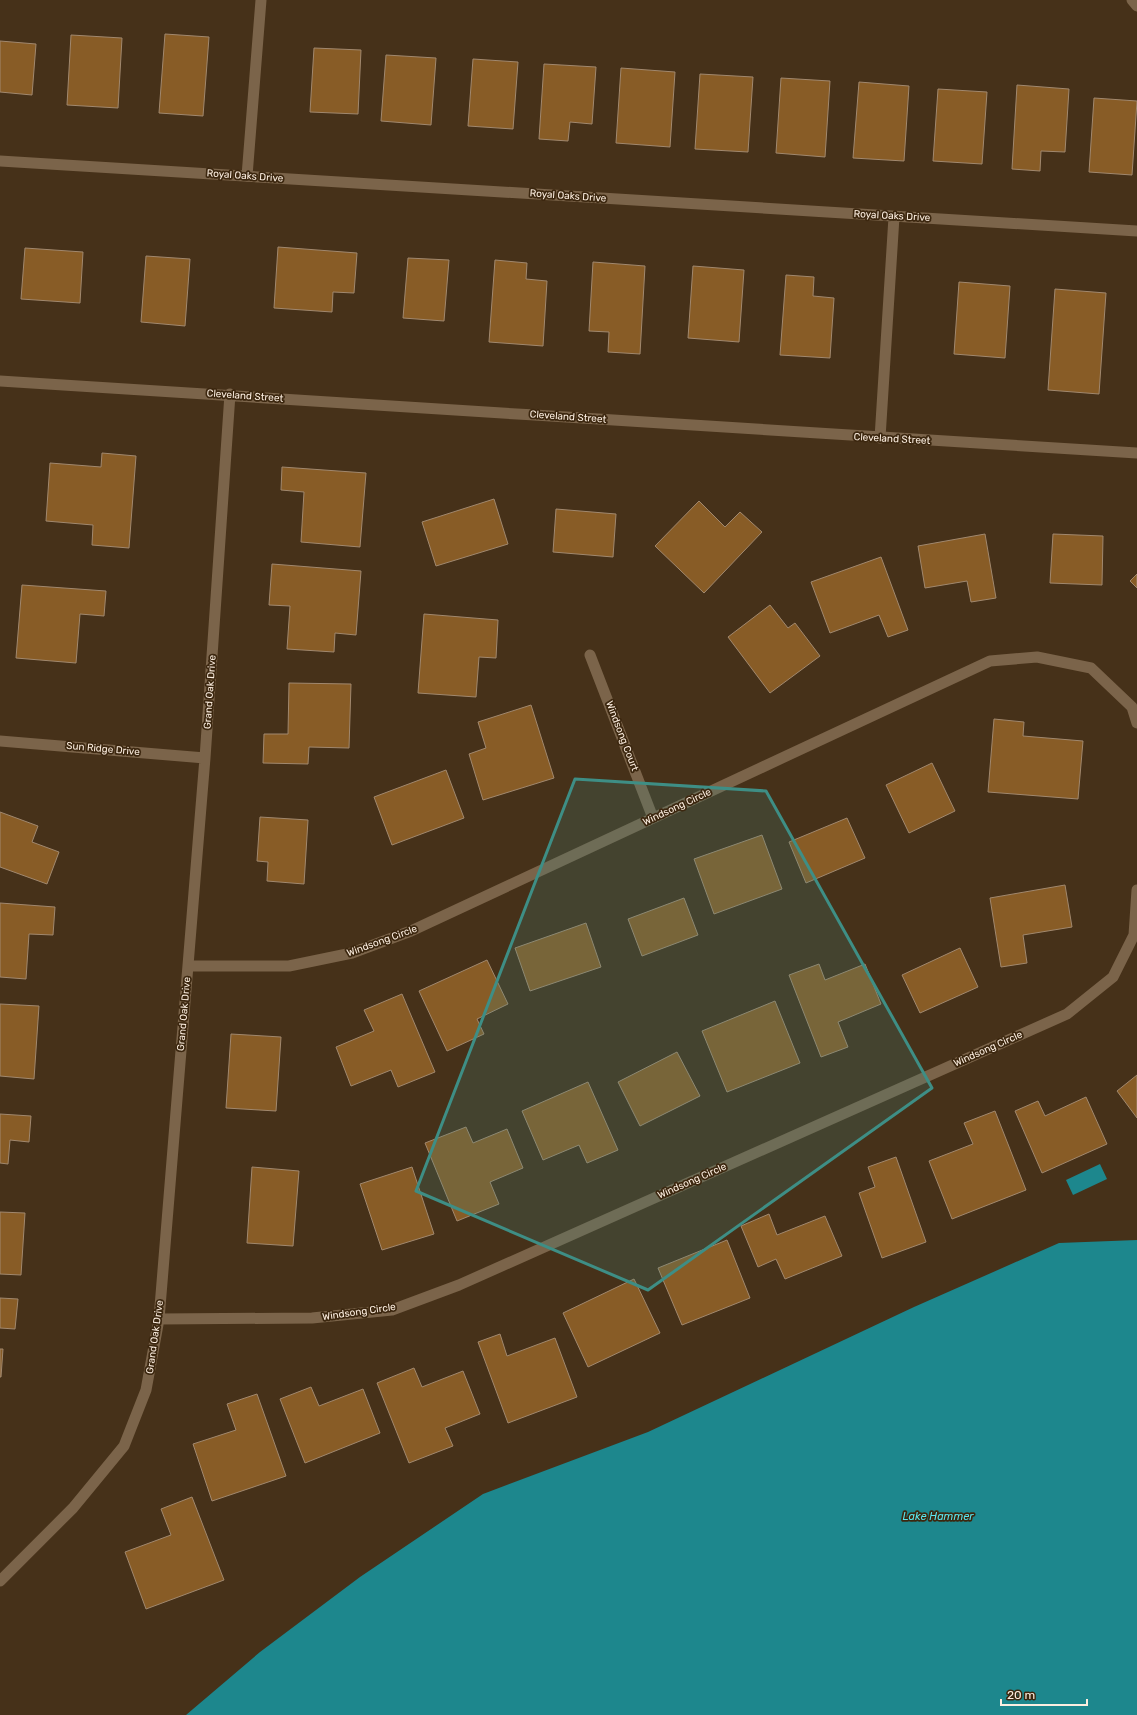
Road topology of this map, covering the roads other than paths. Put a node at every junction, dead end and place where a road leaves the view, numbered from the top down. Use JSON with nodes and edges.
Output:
{"nodes":[{"id":1,"x":261,"y":0,"type":"edge"},
{"id":2,"x":1132,"y":0,"type":"edge"},
{"id":3,"x":1137,"y":6,"type":"edge"},
{"id":4,"x":0,"y":161,"type":"edge"},
{"id":5,"x":247,"y":176,"type":"junction"},
{"id":6,"x":894,"y":217,"type":"junction"},
{"id":7,"x":1137,"y":231,"type":"edge"},
{"id":8,"x":0,"y":381,"type":"edge"},
{"id":9,"x":230,"y":394,"type":"junction"},
{"id":10,"x":880,"y":438,"type":"junction"},
{"id":11,"x":1137,"y":453,"type":"edge"},
{"id":12,"x":590,"y":655,"type":"dead end"},
{"id":13,"x":1137,"y":723,"type":"edge"},
{"id":14,"x":0,"y":741,"type":"edge"},
{"id":15,"x":205,"y":758,"type":"junction"},
{"id":16,"x":654,"y":818,"type":"junction"},
{"id":17,"x":1137,"y":890,"type":"edge"},
{"id":18,"x":188,"y":966,"type":"junction"},
{"id":19,"x":159,"y":1319,"type":"junction"},
{"id":20,"x":0,"y":1581,"type":"edge"}],
"edges":[{"from":1,"to":5,"type":"street"},
{"from":2,"to":3,"type":"street"},
{"from":4,"to":5,"type":"street","name":"Royal Oaks Drive"},
{"from":5,"to":6,"type":"street","name":"Royal Oaks Drive"},
{"from":6,"to":7,"type":"street","name":"Royal Oaks Drive"},
{"from":6,"to":10,"type":"street"},
{"from":8,"to":9,"type":"street","name":"Cleveland Street"},
{"from":9,"to":10,"type":"street","name":"Cleveland Street"},
{"from":9,"to":15,"type":"street","name":"Grand Oak Drive"},
{"from":10,"to":11,"type":"street","name":"Cleveland Street"},
{"from":12,"to":16,"type":"street","name":"Windsong Court"},
{"from":13,"to":16,"type":"street","name":"Windsong Circle"},
{"from":14,"to":15,"type":"street","name":"Sun Ridge Drive"},
{"from":15,"to":18,"type":"street","name":"Grand Oak Drive"},
{"from":16,"to":18,"type":"street","name":"Windsong Circle"},
{"from":17,"to":19,"type":"street","name":"Windsong Circle"},
{"from":18,"to":19,"type":"street","name":"Grand Oak Drive"},
{"from":19,"to":20,"type":"street","name":"Grand Oak Drive"}]}
